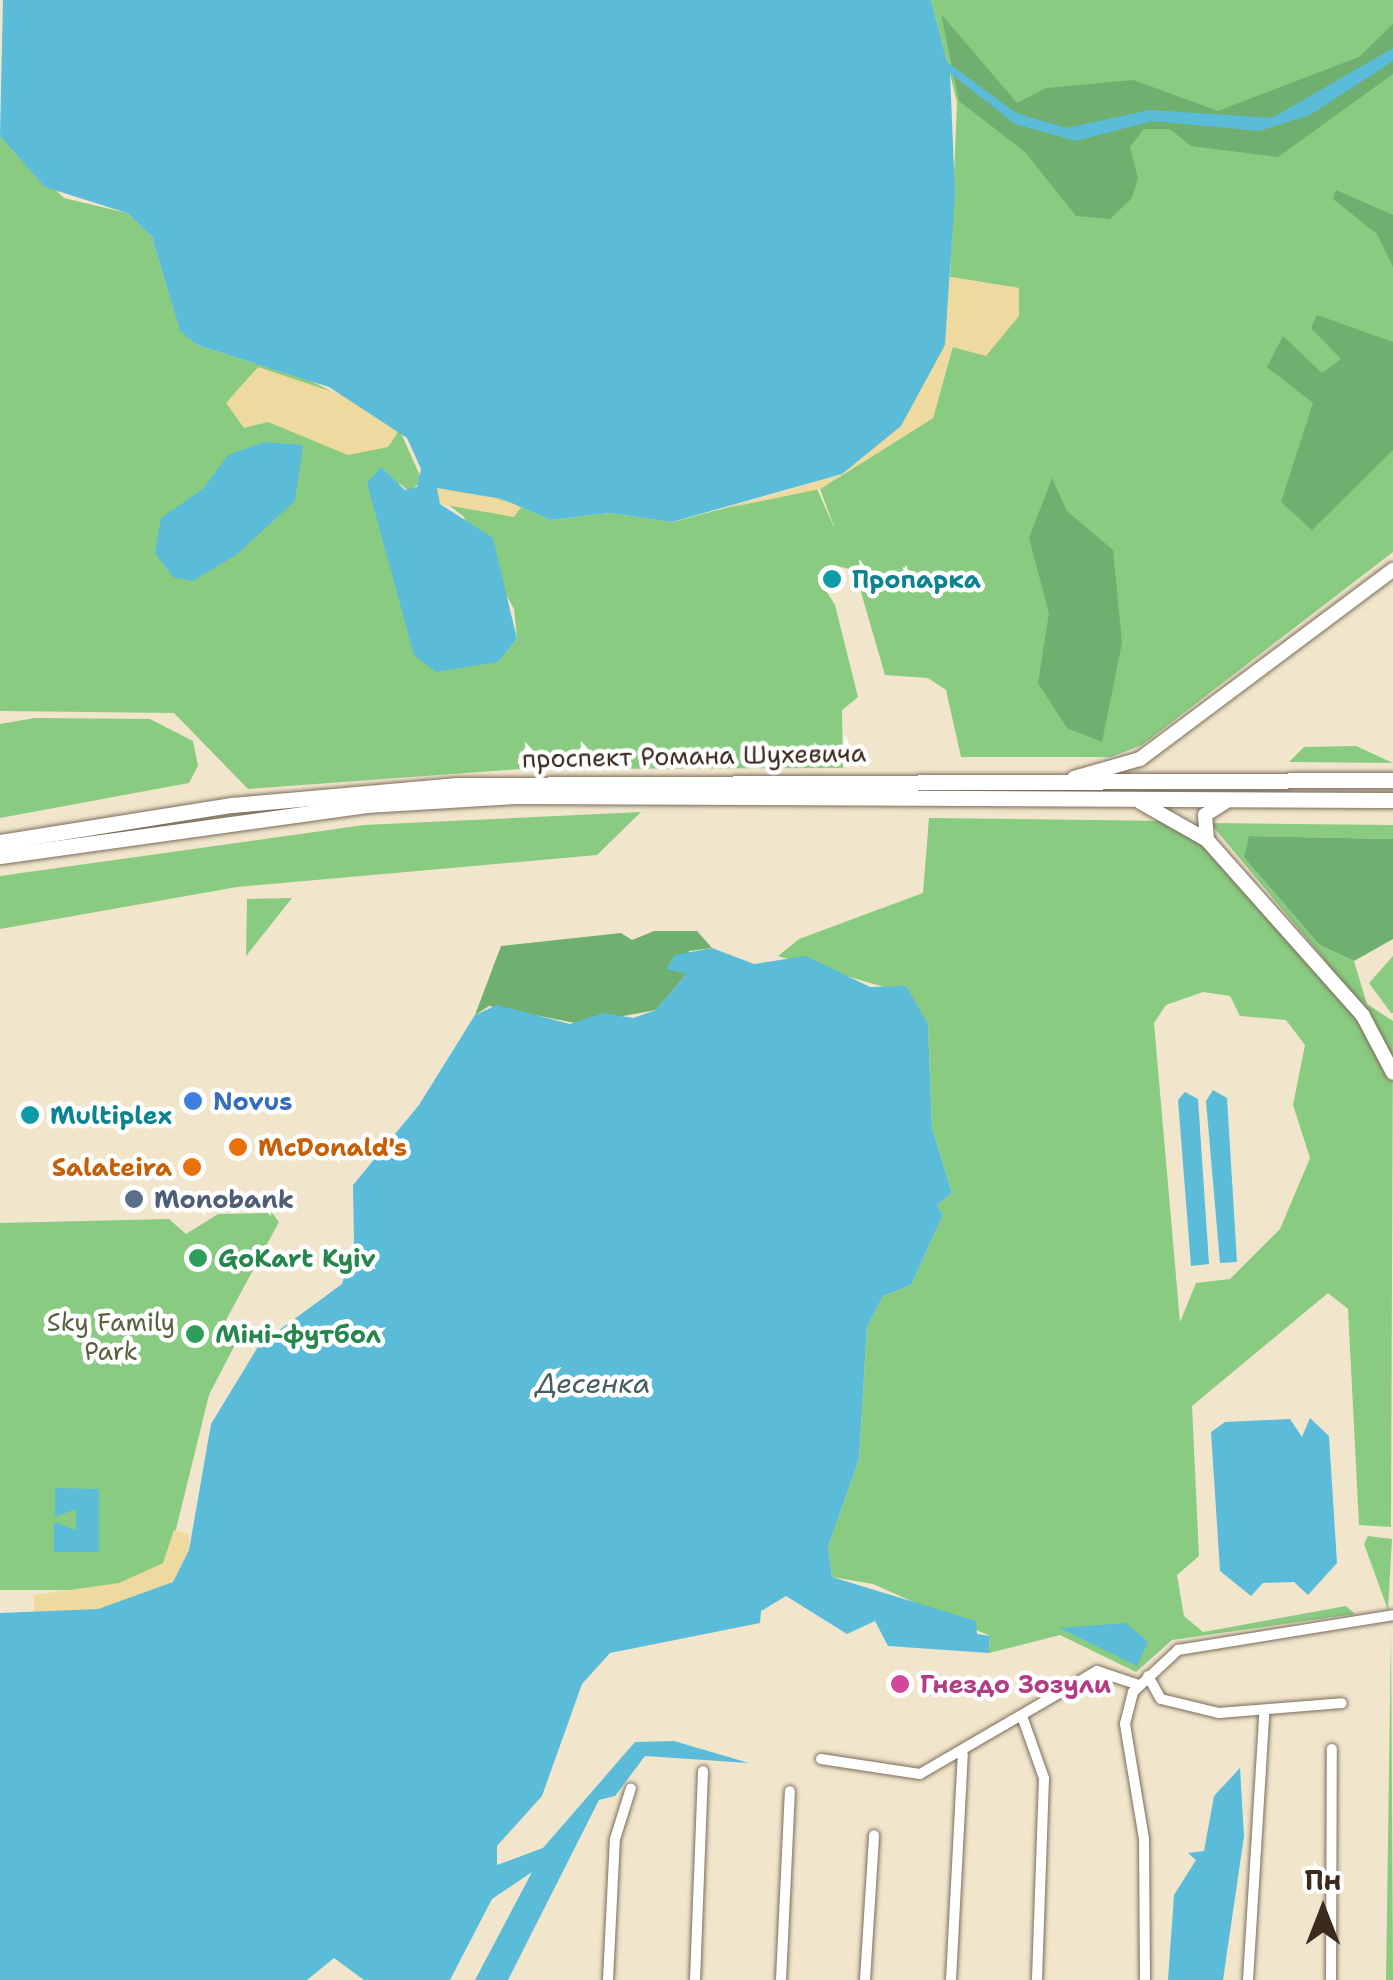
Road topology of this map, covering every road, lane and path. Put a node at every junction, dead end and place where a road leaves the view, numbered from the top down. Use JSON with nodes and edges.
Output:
{"nodes":[{"id":1,"x":1393,"y":570,"type":"edge"},
{"id":2,"x":1065,"y":780,"type":"junction"},
{"id":3,"x":1393,"y":780,"type":"edge"},
{"id":4,"x":1130,"y":798,"type":"junction"},
{"id":5,"x":1231,"y":799,"type":"junction"},
{"id":6,"x":1393,"y":800,"type":"edge"},
{"id":7,"x":1207,"y":840,"type":"junction"},
{"id":8,"x":0,"y":842,"type":"edge"},
{"id":9,"x":0,"y":856,"type":"edge"},
{"id":10,"x":1393,"y":1073,"type":"edge"},
{"id":11,"x":1393,"y":1615,"type":"edge"},
{"id":12,"x":1148,"y":1676,"type":"junction"},
{"id":13,"x":1139,"y":1686,"type":"junction"},
{"id":14,"x":1342,"y":1703,"type":"dead end"},
{"id":15,"x":1264,"y":1715,"type":"junction"},
{"id":16,"x":1023,"y":1719,"type":"junction"},
{"id":17,"x":1332,"y":1749,"type":"dead end"},
{"id":18,"x":962,"y":1754,"type":"junction"},
{"id":19,"x":821,"y":1759,"type":"dead end"},
{"id":20,"x":703,"y":1770,"type":"dead end"},
{"id":21,"x":631,"y":1788,"type":"dead end"},
{"id":22,"x":790,"y":1791,"type":"dead end"},
{"id":23,"x":874,"y":1835,"type":"dead end"},
{"id":24,"x":608,"y":1980,"type":"edge"},
{"id":25,"x":695,"y":1980,"type":"edge"},
{"id":26,"x":781,"y":1980,"type":"edge"},
{"id":27,"x":865,"y":1980,"type":"edge"},
{"id":28,"x":951,"y":1980,"type":"edge"},
{"id":29,"x":1037,"y":1980,"type":"edge"},
{"id":30,"x":1145,"y":1980,"type":"edge"},
{"id":31,"x":1248,"y":1980,"type":"edge"},
{"id":32,"x":1331,"y":1980,"type":"edge"}],
"edges":[{"from":1,"to":2,"type":"main road"},
{"from":2,"to":3,"type":"main road","name":"проспект Романа Шухевича"},
{"from":2,"to":8,"type":"main road","name":"проспект Романа Шухевича"},
{"from":4,"to":5,"type":"main road","name":"проспект Романа Шухевича"},
{"from":4,"to":7,"type":"main road"},
{"from":4,"to":9,"type":"main road","name":"проспект Романа Шухевича"},
{"from":5,"to":6,"type":"main road","name":"проспект Романа Шухевича"},
{"from":5,"to":7,"type":"main road"},
{"from":7,"to":10,"type":"main road"},
{"from":11,"to":12,"type":"street"},
{"from":12,"to":13,"type":"street"},
{"from":12,"to":15,"type":"street"},
{"from":13,"to":16,"type":"street"},
{"from":13,"to":30,"type":"street"},
{"from":14,"to":15,"type":"street"},
{"from":15,"to":31,"type":"street"},
{"from":16,"to":18,"type":"street"},
{"from":16,"to":29,"type":"street"},
{"from":17,"to":32,"type":"street"},
{"from":18,"to":19,"type":"street"},
{"from":18,"to":28,"type":"street"},
{"from":20,"to":25,"type":"street"},
{"from":21,"to":24,"type":"street"},
{"from":22,"to":26,"type":"street"},
{"from":23,"to":27,"type":"street"}]}
